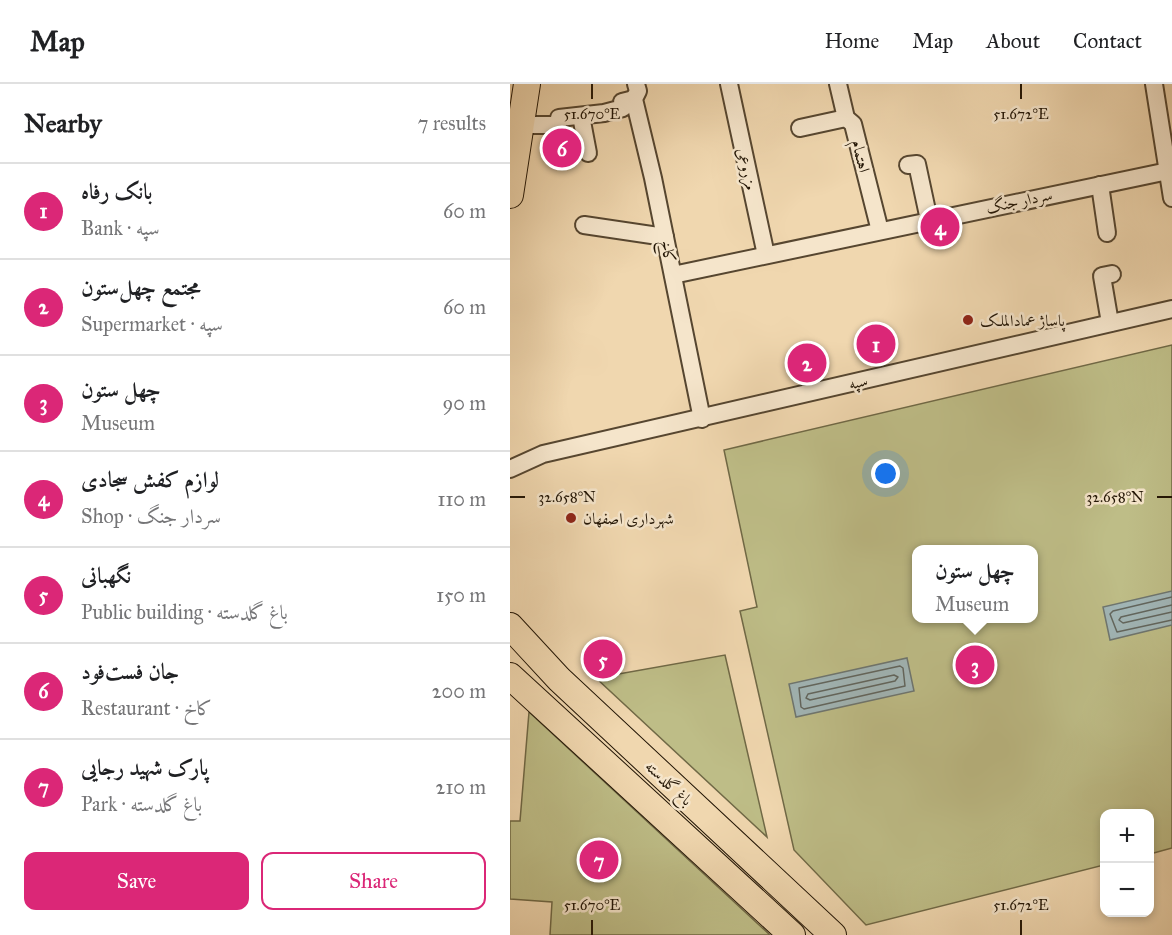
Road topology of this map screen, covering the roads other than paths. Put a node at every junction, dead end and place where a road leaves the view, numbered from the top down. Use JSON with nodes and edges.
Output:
{"nodes":[{"id":1,"x":527,"y":84,"type":"edge"},
{"id":2,"x":729,"y":84,"type":"edge"},
{"id":3,"x":838,"y":84,"type":"edge"},
{"id":4,"x":1154,"y":84,"type":"edge"},
{"id":5,"x":635,"y":91,"type":"edge"},
{"id":6,"x":581,"y":116,"type":"junction"},
{"id":7,"x":846,"y":118,"type":"junction"},
{"id":8,"x":520,"y":125,"type":"junction"},
{"id":9,"x":800,"y":128,"type":"dead end"},
{"id":10,"x":1167,"y":136,"type":"edge"},
{"id":11,"x":588,"y":153,"type":"dead end"},
{"id":12,"x":908,"y":165,"type":"dead end"},
{"id":13,"x":1168,"y":171,"type":"junction"},
{"id":14,"x":1100,"y":185,"type":"junction"},
{"id":15,"x":510,"y":195,"type":"edge"},
{"id":16,"x":1172,"y":198,"type":"edge"},
{"id":17,"x":929,"y":220,"type":"junction"},
{"id":18,"x":584,"y":225,"type":"dead end"},
{"id":19,"x":880,"y":231,"type":"junction"},
{"id":20,"x":1107,"y":233,"type":"dead end"},
{"id":21,"x":665,"y":237,"type":"junction"},
{"id":22,"x":766,"y":255,"type":"junction"},
{"id":23,"x":1112,"y":274,"type":"dead end"},
{"id":24,"x":673,"y":275,"type":"junction"},
{"id":25,"x":1172,"y":309,"type":"edge"},
{"id":26,"x":1110,"y":323,"type":"junction"},
{"id":27,"x":702,"y":419,"type":"junction"},
{"id":28,"x":510,"y":469,"type":"edge"},
{"id":29,"x":510,"y":626,"type":"edge"},
{"id":30,"x":510,"y":676,"type":"edge"},
{"id":31,"x":616,"y":733,"type":"junction"},
{"id":32,"x":596,"y":753,"type":"junction"},
{"id":33,"x":792,"y":935,"type":"edge"},
{"id":34,"x":833,"y":935,"type":"edge"}],
"edges":[{"from":1,"to":8,"type":"main road"},
{"from":2,"to":22,"type":"street","name":"مزروعی"},
{"from":3,"to":7,"type":"street","name":"اهتمام"},
{"from":4,"to":10,"type":"street"},
{"from":5,"to":6,"type":"street"},
{"from":5,"to":21,"type":"street","name":"کاخ"},
{"from":6,"to":8,"type":"street"},
{"from":6,"to":11,"type":"street"},
{"from":7,"to":9,"type":"street"},
{"from":7,"to":19,"type":"street","name":"اهتمام"},
{"from":8,"to":15,"type":"main road"},
{"from":10,"to":13,"type":"street"},
{"from":12,"to":17,"type":"street"},
{"from":13,"to":14,"type":"street","name":"سردار جنگ"},
{"from":13,"to":16,"type":"street"},
{"from":14,"to":17,"type":"street","name":"سردار جنگ"},
{"from":14,"to":20,"type":"street"},
{"from":17,"to":19,"type":"street","name":"سردار جنگ"},
{"from":18,"to":21,"type":"street"},
{"from":19,"to":22,"type":"street","name":"سردار جنگ"},
{"from":21,"to":24,"type":"street","name":"کاخ"},
{"from":22,"to":24,"type":"street","name":"سردار جنگ"},
{"from":23,"to":26,"type":"street"},
{"from":24,"to":27,"type":"street","name":"کاخ"},
{"from":25,"to":26,"type":"street","name":"سپه"},
{"from":26,"to":27,"type":"street","name":"سپه"},
{"from":27,"to":28,"type":"street","name":"سپه"},
{"from":29,"to":31,"type":"main road","name":"باغ گلدسته"},
{"from":30,"to":32,"type":"main road","name":"باغ گلدسته"},
{"from":31,"to":32,"type":"main road"},
{"from":31,"to":34,"type":"main road","name":"باغ گلدسته"},
{"from":32,"to":33,"type":"main road","name":"باغ گلدسته"}]}
